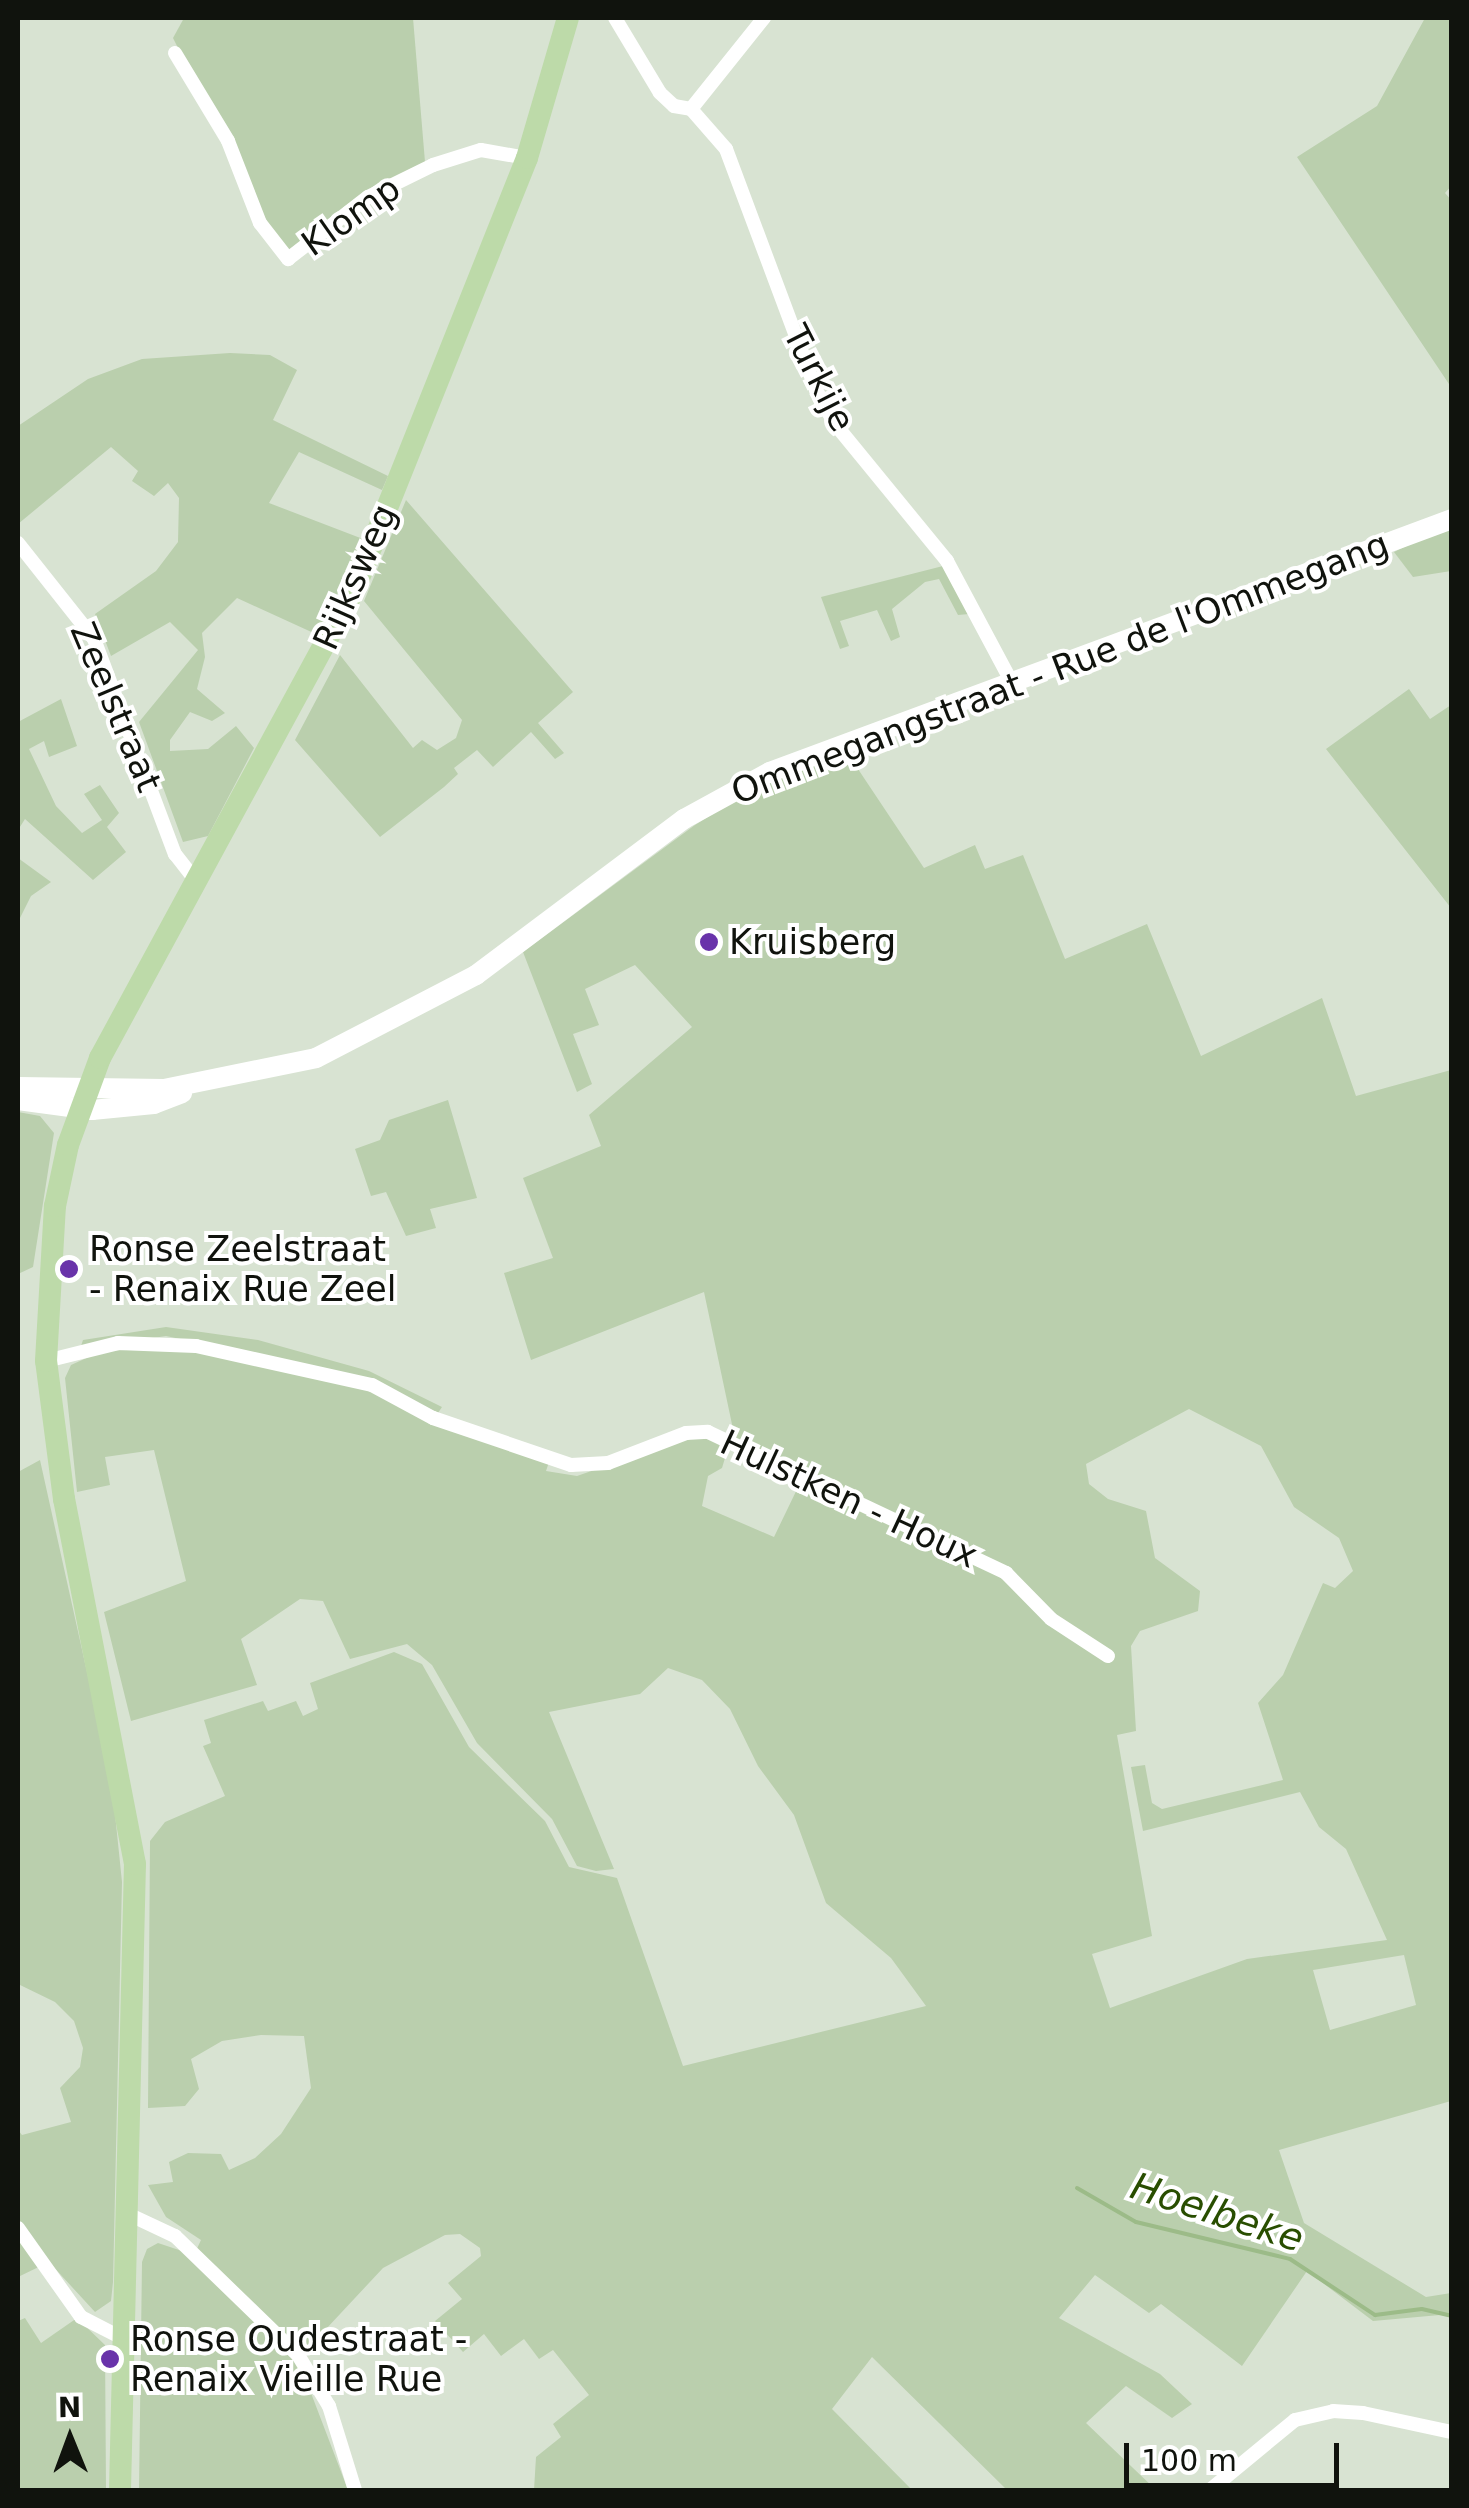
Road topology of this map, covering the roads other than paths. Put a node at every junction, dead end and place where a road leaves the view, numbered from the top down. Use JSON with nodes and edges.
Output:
{"nodes":[{"id":1,"x":568,"y":18,"type":"edge"},
{"id":2,"x":614,"y":18,"type":"edge"},
{"id":3,"x":764,"y":18,"type":"edge"},
{"id":4,"x":175,"y":52,"type":"dead end"},
{"id":5,"x":691,"y":109,"type":"junction"},
{"id":6,"x":527,"y":158,"type":"junction"},
{"id":7,"x":1452,"y":520,"type":"edge"},
{"id":8,"x":18,"y":543,"type":"edge"},
{"id":9,"x":1011,"y":681,"type":"junction"},
{"id":10,"x":197,"y":882,"type":"junction"},
{"id":11,"x":208,"y":1083,"type":"junction"},
{"id":12,"x":91,"y":1086,"type":"junction"},
{"id":13,"x":18,"y":1087,"type":"edge"},
{"id":14,"x":18,"y":1100,"type":"edge"},
{"id":15,"x":81,"y":1110,"type":"junction"},
{"id":16,"x":46,"y":1361,"type":"junction"},
{"id":17,"x":1108,"y":1656,"type":"dead end"},
{"id":18,"x":128,"y":2214,"type":"junction"},
{"id":19,"x":18,"y":2228,"type":"edge"},
{"id":20,"x":124,"y":2339,"type":"junction"},
{"id":21,"x":1452,"y":2432,"type":"edge"},
{"id":22,"x":120,"y":2490,"type":"edge"},
{"id":23,"x":354,"y":2490,"type":"edge"},
{"id":24,"x":1210,"y":2490,"type":"edge"}],
"edges":[{"from":1,"to":6,"type":"main road","name":"Rijksweg"},
{"from":2,"to":5,"type":"street","name":"Turkije"},
{"from":3,"to":5,"type":"street"},
{"from":4,"to":6,"type":"street","name":"Klomp"},
{"from":5,"to":9,"type":"street","name":"Turkije"},
{"from":6,"to":10,"type":"main road","name":"Rijksweg"},
{"from":7,"to":9,"type":"main road","name":"Ommegangstraat - Rue de l'Ommegang"},
{"from":8,"to":10,"type":"street","name":"Zeelstraat"},
{"from":9,"to":11,"type":"main road","name":"Ommegangstraat - Rue de l'Ommegang"},
{"from":10,"to":12,"type":"main road","name":"Rijksweg"},
{"from":11,"to":12,"type":"main road","name":"Ommegangstraat - Rue de l'Ommegang"},
{"from":11,"to":15,"type":"main road","name":"Ommegangstraat - Rue de l'Ommegang"},
{"from":12,"to":13,"type":"main road","name":"Ommegangstraat - Rue de l'Ommegang"},
{"from":12,"to":15,"type":"main road","name":"Rijksweg"},
{"from":14,"to":15,"type":"main road","name":"Ommegangstraat - Rue de l'Ommegang"},
{"from":15,"to":16,"type":"main road","name":"Rijksweg"},
{"from":16,"to":17,"type":"street","name":"Hulstken - Houx"},
{"from":16,"to":18,"type":"main road","name":"Rijksweg"},
{"from":18,"to":20,"type":"main road","name":"Rijksweg"},
{"from":18,"to":23,"type":"street"},
{"from":19,"to":20,"type":"street"},
{"from":20,"to":22,"type":"main road","name":"Rijksweg"},
{"from":21,"to":24,"type":"street"}]}
